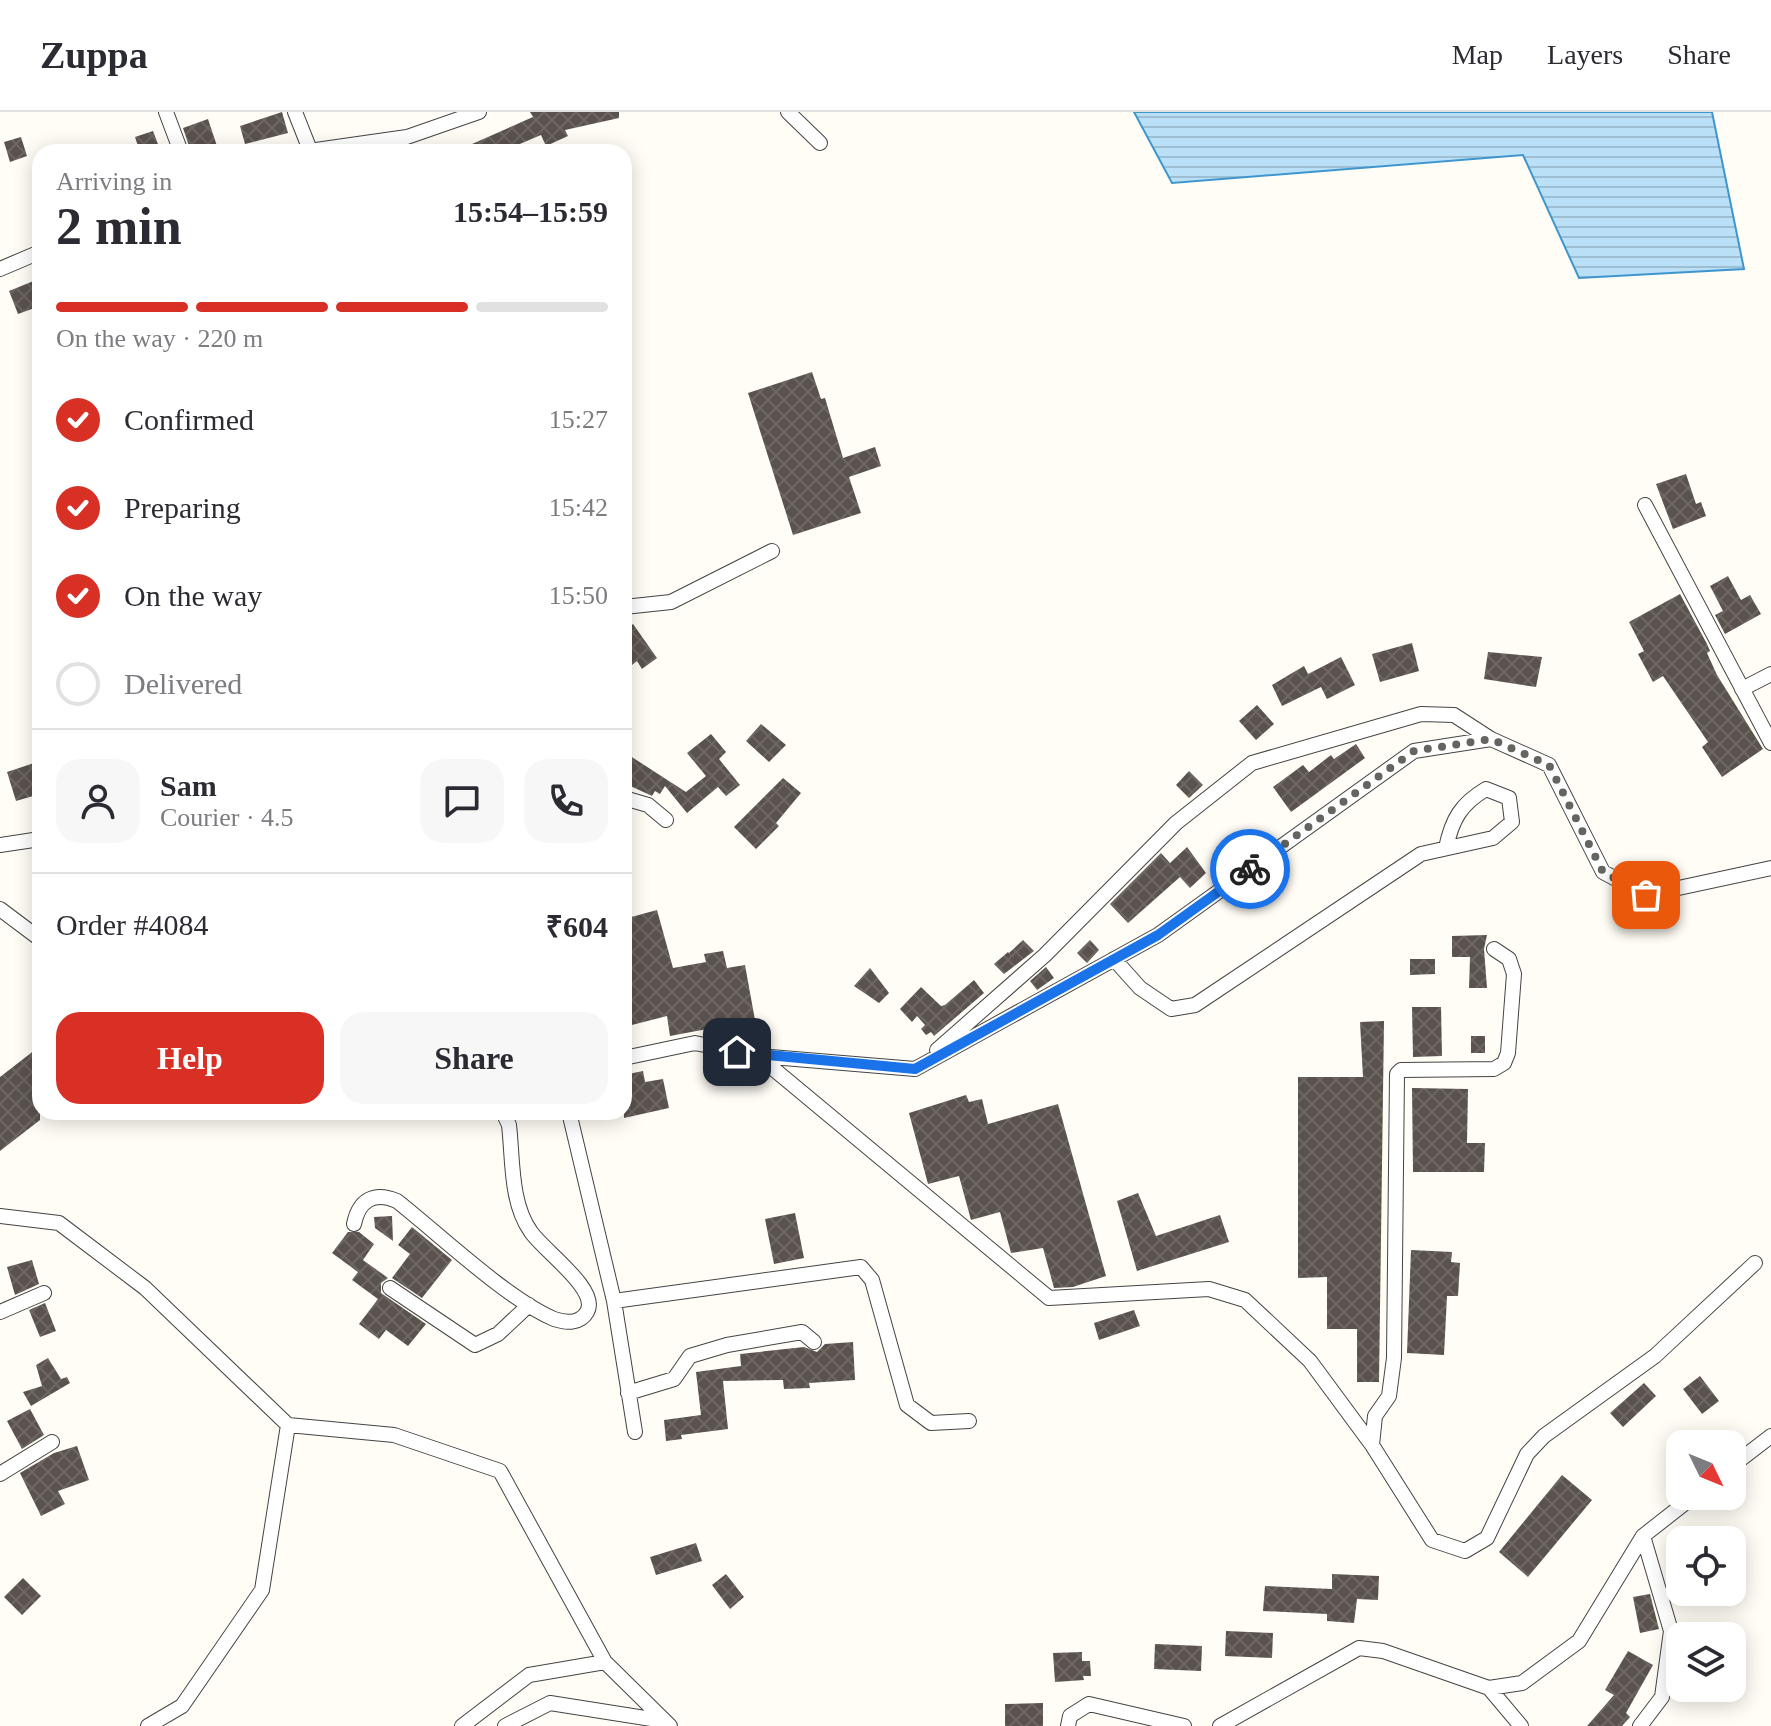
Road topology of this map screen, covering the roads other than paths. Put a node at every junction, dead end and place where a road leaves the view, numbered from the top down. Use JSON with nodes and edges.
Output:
{"nodes":[{"id":1,"x":166,"y":112,"type":"edge"},
{"id":2,"x":295,"y":112,"type":"edge"},
{"id":3,"x":479,"y":112,"type":"edge"},
{"id":4,"x":788,"y":112,"type":"edge"},
{"id":5,"x":820,"y":143,"type":"dead end"},
{"id":6,"x":178,"y":144,"type":"edge"},
{"id":7,"x":304,"y":144,"type":"edge"},
{"id":8,"x":356,"y":144,"type":"edge"},
{"id":9,"x":32,"y":255,"type":"edge"},
{"id":10,"x":0,"y":269,"type":"edge"},
{"id":11,"x":1645,"y":505,"type":"dead end"},
{"id":12,"x":772,"y":551,"type":"dead end"},
{"id":13,"x":632,"y":606,"type":"edge"},
{"id":14,"x":1771,"y":674,"type":"edge"},
{"id":15,"x":1742,"y":689,"type":"junction"},
{"id":16,"x":1491,"y":739,"type":"junction"},
{"id":17,"x":1771,"y":743,"type":"edge"},
{"id":18,"x":632,"y":800,"type":"edge"},
{"id":19,"x":666,"y":820,"type":"dead end"},
{"id":20,"x":32,"y":840,"type":"edge"},
{"id":21,"x":0,"y":845,"type":"edge"},
{"id":22,"x":1446,"y":848,"type":"junction"},
{"id":23,"x":1771,"y":868,"type":"edge"},
{"id":24,"x":0,"y":909,"type":"edge"},
{"id":25,"x":32,"y":933,"type":"edge"},
{"id":26,"x":1494,"y":949,"type":"dead end"},
{"id":27,"x":1114,"y":959,"type":"junction"},
{"id":28,"x":632,"y":1056,"type":"edge"},
{"id":29,"x":758,"y":1056,"type":"junction"},
{"id":30,"x":915,"y":1069,"type":"junction"},
{"id":31,"x":507,"y":1120,"type":"edge"},
{"id":32,"x":571,"y":1120,"type":"edge"},
{"id":33,"x":0,"y":1216,"type":"edge"},
{"id":34,"x":354,"y":1224,"type":"dead end"},
{"id":35,"x":1755,"y":1263,"type":"dead end"},
{"id":36,"x":390,"y":1288,"type":"dead end"},
{"id":37,"x":44,"y":1293,"type":"dead end"},
{"id":38,"x":614,"y":1301,"type":"junction"},
{"id":39,"x":529,"y":1305,"type":"junction"},
{"id":40,"x":0,"y":1312,"type":"edge"},
{"id":41,"x":814,"y":1342,"type":"dead end"},
{"id":42,"x":628,"y":1393,"type":"junction"},
{"id":43,"x":969,"y":1421,"type":"dead end"},
{"id":44,"x":288,"y":1425,"type":"junction"},
{"id":45,"x":635,"y":1432,"type":"dead end"},
{"id":46,"x":1771,"y":1436,"type":"edge"},
{"id":47,"x":52,"y":1442,"type":"dead end"},
{"id":48,"x":1372,"y":1445,"type":"junction"},
{"id":49,"x":1746,"y":1455,"type":"edge"},
{"id":50,"x":0,"y":1474,"type":"edge"},
{"id":51,"x":1676,"y":1510,"type":"edge"},
{"id":52,"x":1643,"y":1536,"type":"junction"},
{"id":53,"x":605,"y":1662,"type":"junction"},
{"id":54,"x":1489,"y":1688,"type":"junction"},
{"id":55,"x":667,"y":1723,"type":"edge"},
{"id":56,"x":148,"y":1726,"type":"edge"},
{"id":57,"x":462,"y":1726,"type":"edge"},
{"id":58,"x":505,"y":1726,"type":"edge"},
{"id":59,"x":1068,"y":1726,"type":"edge"},
{"id":60,"x":1184,"y":1726,"type":"edge"},
{"id":61,"x":1220,"y":1726,"type":"edge"},
{"id":62,"x":1521,"y":1726,"type":"edge"},
{"id":63,"x":1640,"y":1726,"type":"edge"}],
"edges":[{"from":1,"to":6,"type":"street"},
{"from":2,"to":7,"type":"street"},
{"from":3,"to":8,"type":"street"},
{"from":4,"to":5,"type":"street"},
{"from":9,"to":10,"type":"street"},
{"from":11,"to":15,"type":"street"},
{"from":12,"to":13,"type":"street"},
{"from":14,"to":15,"type":"street"},
{"from":15,"to":17,"type":"street"},
{"from":16,"to":23,"type":"street"},
{"from":16,"to":27,"type":"street"},
{"from":16,"to":30,"type":"street"},
{"from":18,"to":19,"type":"street"},
{"from":20,"to":21,"type":"street"},
{"from":22,"to":22,"type":"street"},
{"from":22,"to":27,"type":"street"},
{"from":24,"to":25,"type":"street"},
{"from":26,"to":48,"type":"street"},
{"from":27,"to":30,"type":"street"},
{"from":28,"to":29,"type":"street"},
{"from":29,"to":30,"type":"street"},
{"from":29,"to":48,"type":"street"},
{"from":31,"to":39,"type":"street"},
{"from":32,"to":38,"type":"street"},
{"from":33,"to":44,"type":"street"},
{"from":34,"to":39,"type":"street"},
{"from":35,"to":48,"type":"street"},
{"from":36,"to":39,"type":"street"},
{"from":37,"to":40,"type":"street"},
{"from":38,"to":42,"type":"street"},
{"from":38,"to":43,"type":"street"},
{"from":41,"to":42,"type":"street"},
{"from":42,"to":45,"type":"street"},
{"from":44,"to":53,"type":"street"},
{"from":44,"to":56,"type":"street"},
{"from":46,"to":49,"type":"street"},
{"from":47,"to":50,"type":"street"},
{"from":51,"to":52,"type":"street"},
{"from":52,"to":54,"type":"street"},
{"from":52,"to":63,"type":"street"},
{"from":53,"to":55,"type":"street"},
{"from":53,"to":57,"type":"street"},
{"from":54,"to":61,"type":"street"},
{"from":54,"to":62,"type":"street"},
{"from":55,"to":58,"type":"street"},
{"from":59,"to":60,"type":"street"}]}
